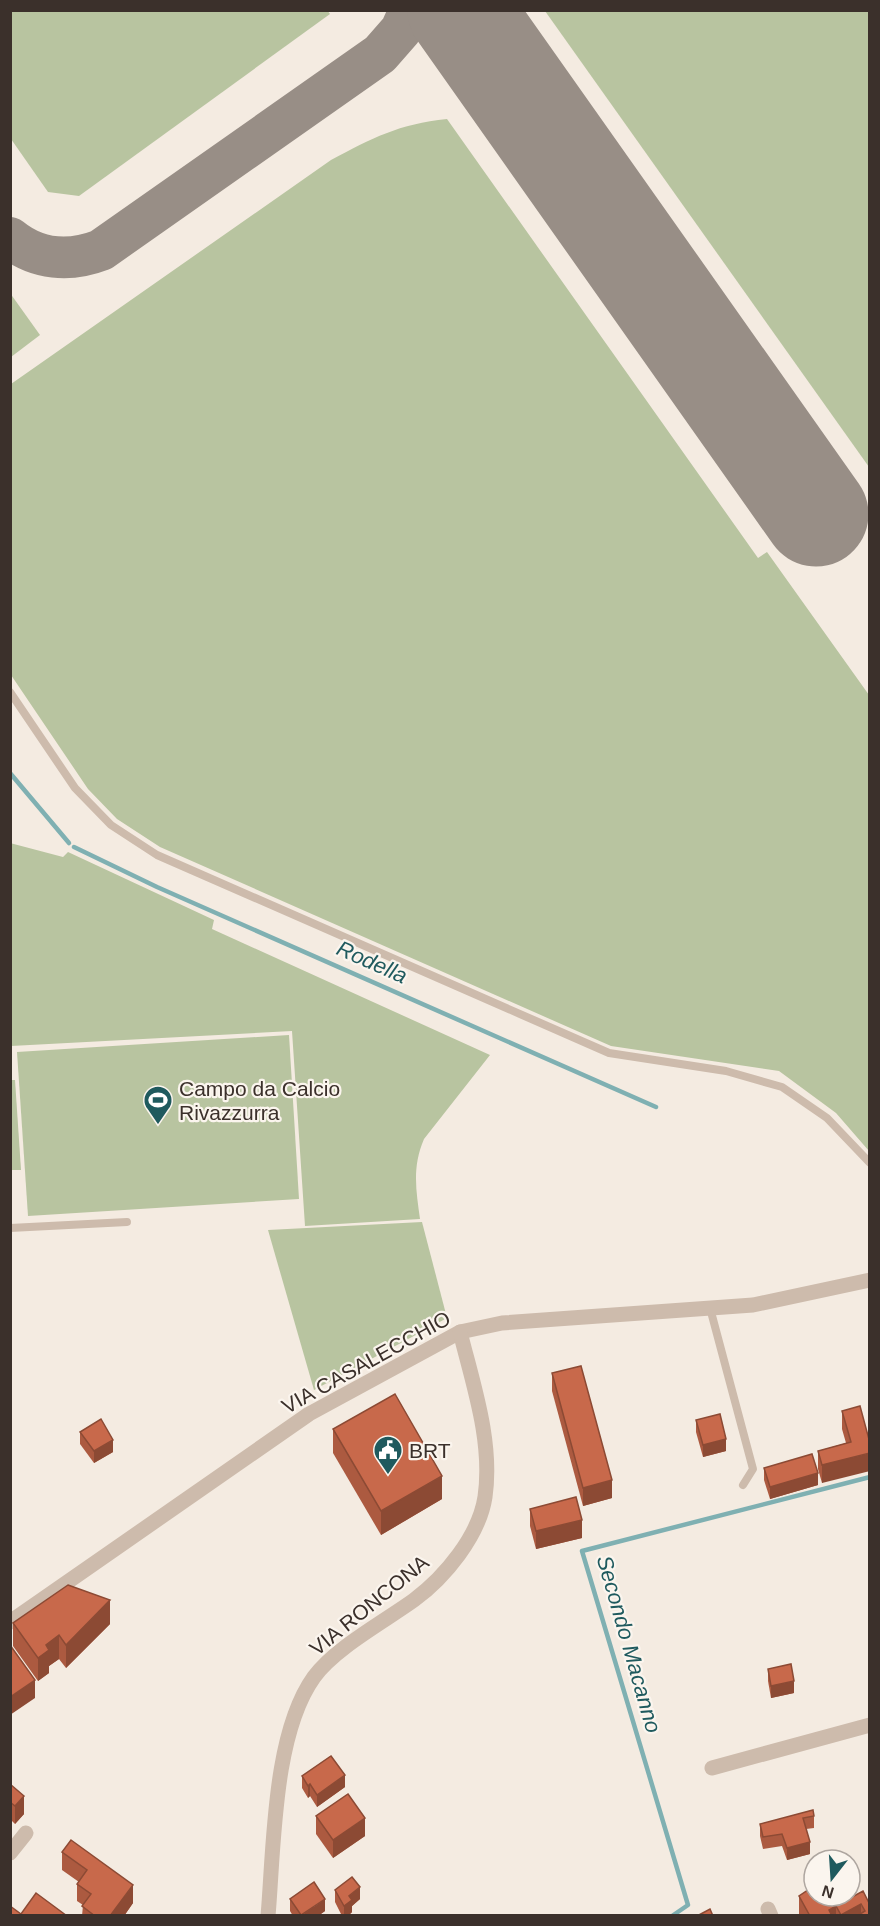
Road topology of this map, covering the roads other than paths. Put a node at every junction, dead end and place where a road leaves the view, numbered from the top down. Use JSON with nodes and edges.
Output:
{"nodes":[{"id":1,"x":10,"y":692,"type":"edge"},
{"id":2,"x":870,"y":1162,"type":"edge"},
{"id":3,"x":127,"y":1222,"type":"dead end"},
{"id":4,"x":10,"y":1228,"type":"edge"},
{"id":5,"x":870,"y":1280,"type":"edge"},
{"id":6,"x":710,"y":1308,"type":"junction"},
{"id":7,"x":460,"y":1332,"type":"junction"},
{"id":8,"x":743,"y":1485,"type":"dead end"},
{"id":9,"x":10,"y":1622,"type":"edge"},
{"id":10,"x":870,"y":1725,"type":"edge"},
{"id":11,"x":712,"y":1768,"type":"dead end"},
{"id":12,"x":26,"y":1833,"type":"dead end"},
{"id":13,"x":10,"y":1853,"type":"edge"},
{"id":14,"x":268,"y":1916,"type":"edge"}],
"edges":[{"from":1,"to":2,"type":"lane"},
{"from":3,"to":4,"type":"lane"},
{"from":5,"to":6,"type":"street","name":"VIA CASALECCHIO"},
{"from":6,"to":7,"type":"street","name":"VIA CASALECCHIO"},
{"from":6,"to":8,"type":"lane"},
{"from":7,"to":9,"type":"street","name":"VIA CASALECCHIO"},
{"from":7,"to":14,"type":"street","name":"VIA RONCONA"},
{"from":10,"to":11,"type":"street"},
{"from":12,"to":13,"type":"street"}]}
